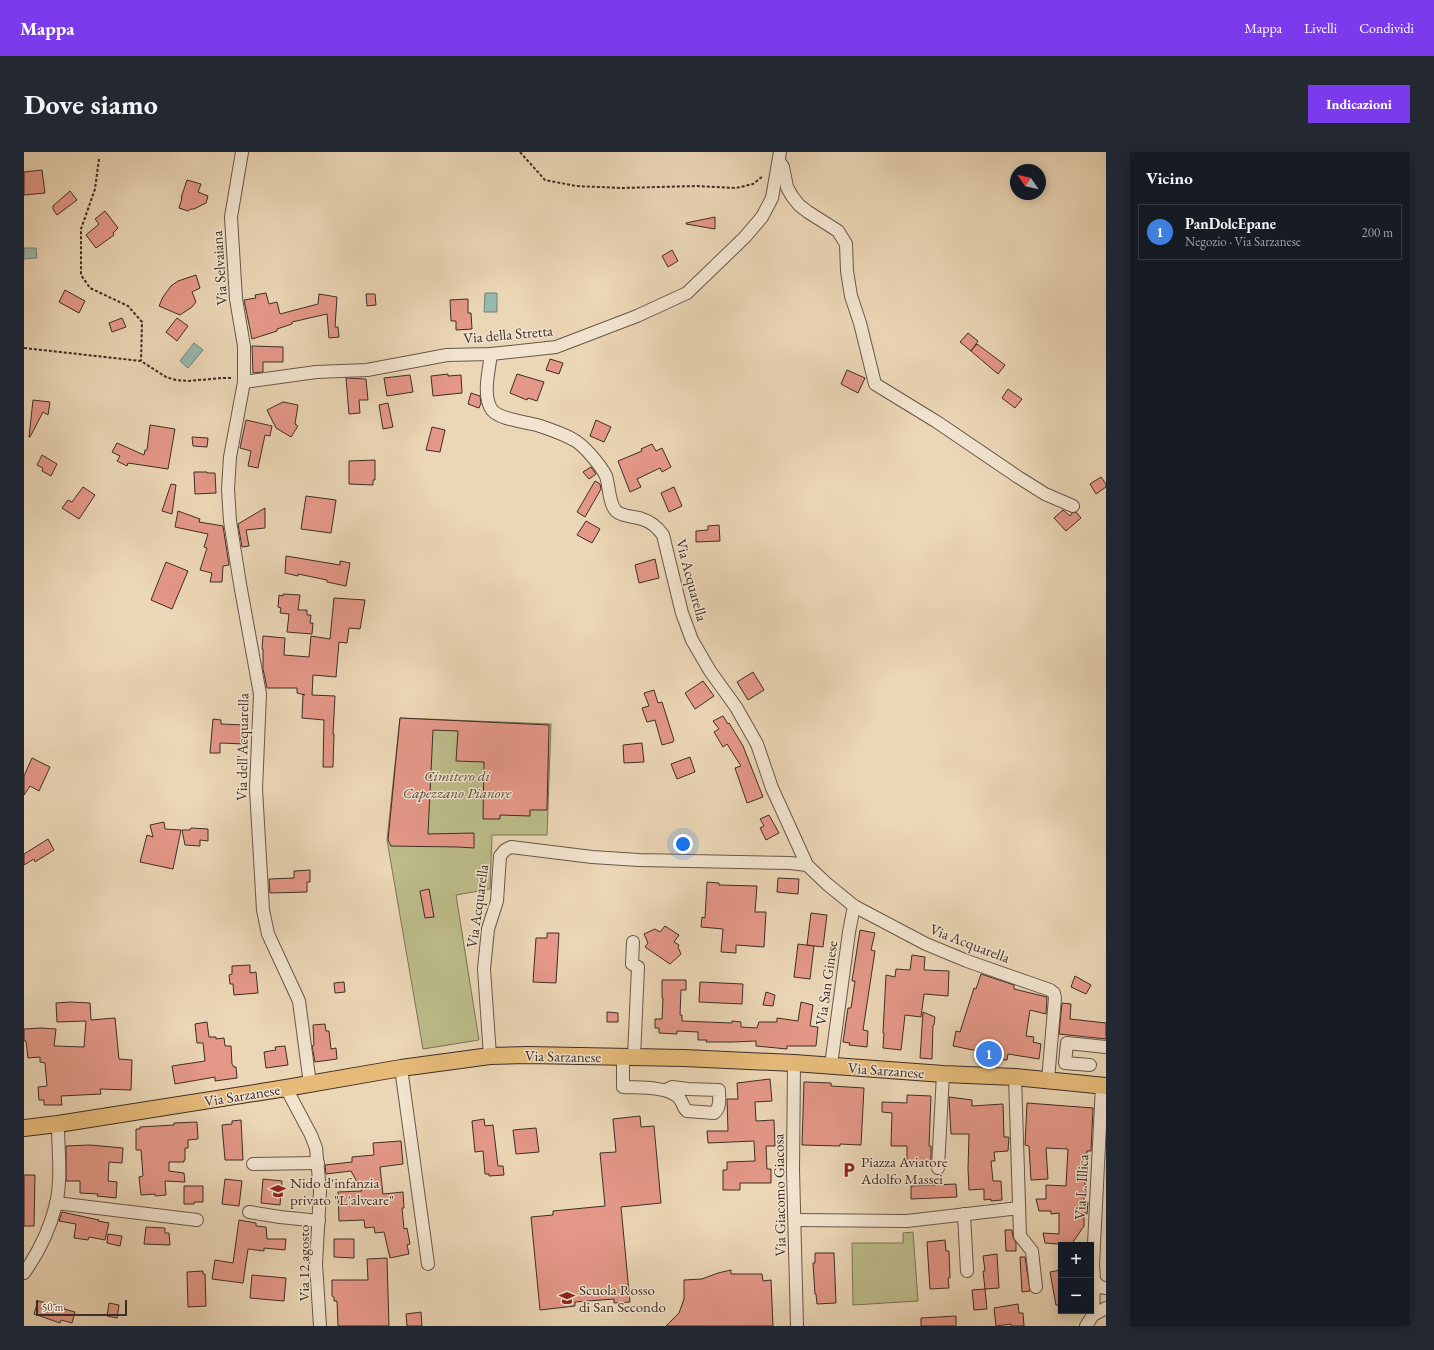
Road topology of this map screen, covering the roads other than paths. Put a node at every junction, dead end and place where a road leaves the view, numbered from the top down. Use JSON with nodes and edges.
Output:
{"nodes":[{"id":1,"x":242,"y":152,"type":"edge"},
{"id":2,"x":778,"y":154,"type":"edge"},
{"id":3,"x":491,"y":354,"type":"junction"},
{"id":4,"x":244,"y":382,"type":"junction"},
{"id":5,"x":1073,"y":506,"type":"dead end"},
{"id":6,"x":807,"y":865,"type":"junction"},
{"id":7,"x":854,"y":906,"type":"junction"},
{"id":8,"x":633,"y":942,"type":"dead end"},
{"id":9,"x":1106,"y":1047,"type":"edge"},
{"id":10,"x":490,"y":1056,"type":"junction"},
{"id":11,"x":629,"y":1057,"type":"junction"},
{"id":12,"x":794,"y":1064,"type":"junction"},
{"id":13,"x":831,"y":1065,"type":"junction"},
{"id":14,"x":1090,"y":1065,"type":"dead end"},
{"id":15,"x":401,"y":1068,"type":"junction"},
{"id":16,"x":943,"y":1074,"type":"junction"},
{"id":17,"x":1015,"y":1078,"type":"junction"},
{"id":18,"x":1048,"y":1080,"type":"junction"},
{"id":19,"x":310,"y":1084,"type":"junction"},
{"id":20,"x":1104,"y":1085,"type":"edge"},
{"id":21,"x":286,"y":1088,"type":"junction"},
{"id":22,"x":688,"y":1089,"type":"junction"},
{"id":23,"x":666,"y":1090,"type":"junction"},
{"id":24,"x":682,"y":1101,"type":"junction"},
{"id":25,"x":58,"y":1124,"type":"junction"},
{"id":26,"x":24,"y":1128,"type":"edge"},
{"id":27,"x":318,"y":1163,"type":"junction"},
{"id":28,"x":257,"y":1168,"type":"dead end"},
{"id":29,"x":938,"y":1168,"type":"dead end"},
{"id":30,"x":56,"y":1203,"type":"junction"},
{"id":31,"x":1019,"y":1208,"type":"junction"},
{"id":32,"x":249,"y":1212,"type":"dead end"},
{"id":33,"x":964,"y":1214,"type":"junction"},
{"id":34,"x":197,"y":1220,"type":"dead end"},
{"id":35,"x":319,"y":1220,"type":"junction"},
{"id":36,"x":795,"y":1220,"type":"junction"},
{"id":37,"x":428,"y":1264,"type":"dead end"},
{"id":38,"x":967,"y":1271,"type":"dead end"},
{"id":39,"x":24,"y":1273,"type":"edge"},
{"id":40,"x":1094,"y":1278,"type":"edge"},
{"id":41,"x":1094,"y":1282,"type":"edge"},
{"id":42,"x":1036,"y":1287,"type":"dead end"},
{"id":43,"x":1106,"y":1288,"type":"edge"},
{"id":44,"x":1106,"y":1308,"type":"edge"},
{"id":45,"x":1093,"y":1315,"type":"joint"},
{"id":46,"x":320,"y":1326,"type":"edge"},
{"id":47,"x":797,"y":1326,"type":"edge"},
{"id":48,"x":1086,"y":1326,"type":"edge"}],
"edges":[{"from":1,"to":4,"type":"street","name":"Via Selvaiana"},
{"from":2,"to":3,"type":"street","name":"Via della Stretta"},
{"from":2,"to":5,"type":"street"},
{"from":3,"to":4,"type":"street","name":"Via della Stretta"},
{"from":3,"to":6,"type":"street","name":"Via Acquarella"},
{"from":4,"to":19,"type":"street","name":"Via dell'Acquarella"},
{"from":6,"to":7,"type":"street","name":"Via Acquarella"},
{"from":6,"to":10,"type":"street","name":"Via Acquarella"},
{"from":7,"to":13,"type":"street","name":"Via San Ginese"},
{"from":7,"to":18,"type":"street","name":"Via Acquarella"},
{"from":8,"to":11,"type":"street"},
{"from":9,"to":14,"type":"street"},
{"from":10,"to":11,"type":"main road","name":"Via Sarzanese"},
{"from":10,"to":15,"type":"main road","name":"Via Sarzanese"},
{"from":11,"to":12,"type":"main road","name":"Via Sarzanese"},
{"from":11,"to":23,"type":"street"},
{"from":12,"to":13,"type":"main road","name":"Via Sarzanese"},
{"from":12,"to":36,"type":"street","name":"Via Giacomo Giacosa"},
{"from":13,"to":16,"type":"main road","name":"Via Sarzanese"},
{"from":15,"to":19,"type":"main road","name":"Via Sarzanese"},
{"from":15,"to":37,"type":"street"},
{"from":16,"to":17,"type":"main road","name":"Via Sarzanese"},
{"from":16,"to":29,"type":"street"},
{"from":17,"to":18,"type":"main road","name":"Via Sarzanese"},
{"from":17,"to":31,"type":"street"},
{"from":18,"to":20,"type":"main road","name":"Via Sarzanese"},
{"from":19,"to":21,"type":"main road","name":"Via Sarzanese"},
{"from":20,"to":40,"type":"street","name":"Via L. Illica"},
{"from":21,"to":25,"type":"main road","name":"Via Sarzanese"},
{"from":21,"to":27,"type":"street","name":"Via 12 agosto"},
{"from":22,"to":23,"type":"street"},
{"from":22,"to":24,"type":"street"},
{"from":22,"to":24,"type":"street"},
{"from":23,"to":24,"type":"street"},
{"from":25,"to":26,"type":"main road","name":"Via Sarzanese"},
{"from":25,"to":30,"type":"street"},
{"from":27,"to":28,"type":"street"},
{"from":27,"to":35,"type":"street","name":"Via 12 agosto"},
{"from":30,"to":34,"type":"street"},
{"from":30,"to":39,"type":"street"},
{"from":31,"to":33,"type":"street"},
{"from":31,"to":42,"type":"street"},
{"from":32,"to":35,"type":"street"},
{"from":33,"to":36,"type":"street"},
{"from":33,"to":38,"type":"street"},
{"from":35,"to":46,"type":"street","name":"Via 12 agosto"},
{"from":36,"to":47,"type":"street","name":"Via Giacomo Giacosa"},
{"from":41,"to":43,"type":"street"},
{"from":44,"to":45,"type":"street"},
{"from":45,"to":48,"type":"street"}]}
